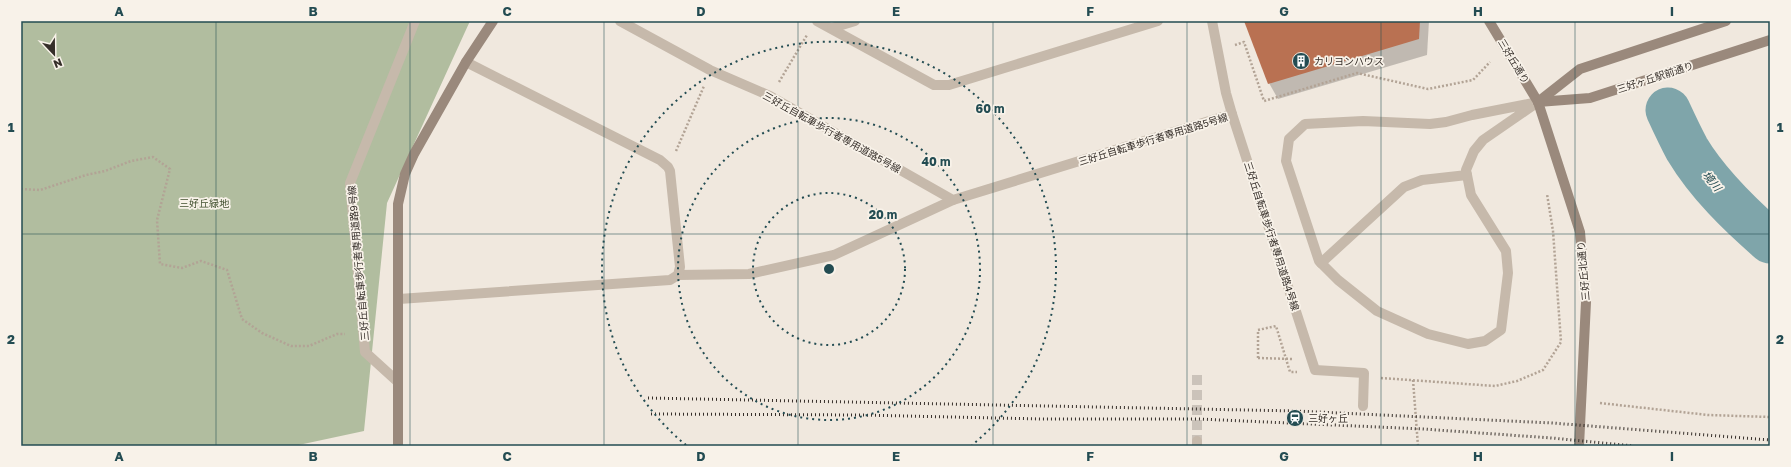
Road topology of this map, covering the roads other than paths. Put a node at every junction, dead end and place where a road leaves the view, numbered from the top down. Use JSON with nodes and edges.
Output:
{"nodes":[{"id":1,"x":415,"y":21,"type":"edge"},
{"id":2,"x":493,"y":21,"type":"edge"},
{"id":3,"x":620,"y":21,"type":"edge"},
{"id":4,"x":856,"y":21,"type":"edge"},
{"id":5,"x":1158,"y":21,"type":"edge"},
{"id":6,"x":1212,"y":21,"type":"edge"},
{"id":7,"x":1489,"y":21,"type":"edge"},
{"id":8,"x":1726,"y":21,"type":"edge"},
{"id":9,"x":814,"y":24,"type":"edge"},
{"id":10,"x":832,"y":28,"type":"junction"},
{"id":11,"x":1770,"y":40,"type":"edge"},
{"id":12,"x":466,"y":62,"type":"junction"},
{"id":13,"x":1538,"y":102,"type":"junction"},
{"id":14,"x":1232,"y":114,"type":"junction"},
{"id":15,"x":1467,"y":175,"type":"junction"},
{"id":16,"x":953,"y":200,"type":"junction"},
{"id":17,"x":1321,"y":263,"type":"junction"},
{"id":18,"x":678,"y":275,"type":"junction"},
{"id":19,"x":399,"y":298,"type":"junction"},
{"id":20,"x":398,"y":382,"type":"junction"},
{"id":21,"x":1363,"y":406,"type":"dead end"},
{"id":22,"x":398,"y":446,"type":"edge"},
{"id":23,"x":1578,"y":446,"type":"edge"}],
"edges":[{"from":1,"to":20,"type":"street","name":"三好丘自転車歩行者専用道路9号線"},
{"from":2,"to":12,"type":"street"},
{"from":3,"to":16,"type":"street","name":"三好丘自転車歩行者専用道路5号線"},
{"from":4,"to":10,"type":"street"},
{"from":5,"to":10,"type":"street"},
{"from":6,"to":14,"type":"street","name":"三好丘自転車歩行者専用道路4号線"},
{"from":7,"to":13,"type":"street","name":"三好丘通り"},
{"from":8,"to":13,"type":"street"},
{"from":9,"to":10,"type":"street"},
{"from":11,"to":13,"type":"street","name":"三好ヶ丘駅前通り"},
{"from":12,"to":18,"type":"street"},
{"from":12,"to":19,"type":"street"},
{"from":13,"to":15,"type":"street"},
{"from":13,"to":17,"type":"street"},
{"from":13,"to":23,"type":"street","name":"三好丘北通り"},
{"from":14,"to":16,"type":"street","name":"三好丘自転車歩行者専用道路5号線"},
{"from":14,"to":21,"type":"street","name":"三好丘自転車歩行者専用道路4号線","bridge":true},
{"from":15,"to":17,"type":"street"},
{"from":15,"to":17,"type":"street"},
{"from":16,"to":18,"type":"street"},
{"from":18,"to":19,"type":"street"},
{"from":19,"to":20,"type":"street"},
{"from":20,"to":22,"type":"street"}]}
